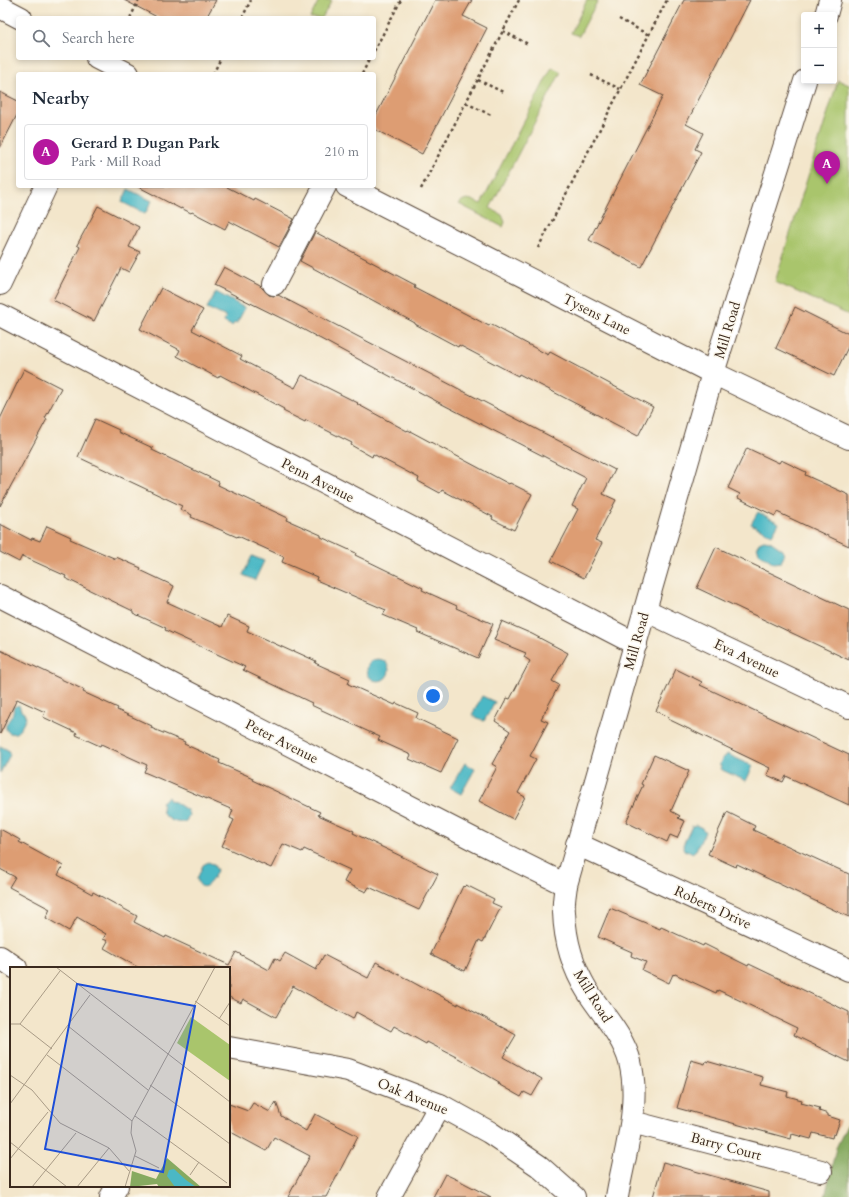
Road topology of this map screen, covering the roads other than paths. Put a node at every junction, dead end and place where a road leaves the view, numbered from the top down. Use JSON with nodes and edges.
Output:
{"nodes":[{"id":1,"x":830,"y":0,"type":"edge"},
{"id":2,"x":0,"y":7,"type":"edge"},
{"id":3,"x":827,"y":12,"type":"edge"},
{"id":4,"x":18,"y":16,"type":"edge"},
{"id":5,"x":100,"y":64,"type":"edge"},
{"id":6,"x":122,"y":72,"type":"edge"},
{"id":7,"x":804,"y":84,"type":"edge"},
{"id":8,"x":45,"y":188,"type":"edge"},
{"id":9,"x":324,"y":188,"type":"edge"},
{"id":10,"x":351,"y":188,"type":"edge"},
{"id":11,"x":2,"y":277,"type":"edge"},
{"id":12,"x":274,"y":284,"type":"dead end"},
{"id":13,"x":0,"y":315,"type":"edge"},
{"id":14,"x":713,"y":373,"type":"junction"},
{"id":15,"x":849,"y":438,"type":"edge"},
{"id":16,"x":0,"y":596,"type":"edge"},
{"id":17,"x":645,"y":610,"type":"junction"},
{"id":18,"x":636,"y":644,"type":"junction"},
{"id":19,"x":849,"y":707,"type":"edge"},
{"id":20,"x":577,"y":844,"type":"junction"},
{"id":21,"x":566,"y":885,"type":"junction"},
{"id":22,"x":0,"y":957,"type":"edge"},
{"id":23,"x":15,"y":967,"type":"edge"},
{"id":24,"x":849,"y":970,"type":"edge"},
{"id":25,"x":230,"y":1048,"type":"edge"},
{"id":26,"x":440,"y":1104,"type":"junction"},
{"id":27,"x":632,"y":1122,"type":"junction"},
{"id":28,"x":820,"y":1171,"type":"dead end"},
{"id":29,"x":116,"y":1187,"type":"edge"},
{"id":30,"x":111,"y":1197,"type":"edge"},
{"id":31,"x":389,"y":1197,"type":"edge"},
{"id":32,"x":574,"y":1197,"type":"edge"},
{"id":33,"x":617,"y":1197,"type":"edge"}],
"edges":[{"from":1,"to":3,"type":"street"},
{"from":2,"to":4,"type":"street"},
{"from":5,"to":6,"type":"street"},
{"from":7,"to":14,"type":"street","name":"Mill Road"},
{"from":8,"to":11,"type":"street"},
{"from":9,"to":12,"type":"street"},
{"from":10,"to":14,"type":"street","name":"Tysens Lane"},
{"from":13,"to":18,"type":"street","name":"Penn Avenue"},
{"from":14,"to":15,"type":"street","name":"Tysens Lane"},
{"from":14,"to":17,"type":"street","name":"Mill Road"},
{"from":16,"to":21,"type":"street","name":"Peter Avenue"},
{"from":17,"to":18,"type":"street","name":"Mill Road"},
{"from":17,"to":19,"type":"street","name":"Eva Avenue"},
{"from":18,"to":20,"type":"street","name":"Mill Road"},
{"from":20,"to":21,"type":"street","name":"Mill Road"},
{"from":20,"to":24,"type":"street","name":"Roberts Drive"},
{"from":21,"to":27,"type":"street","name":"Mill Road"},
{"from":22,"to":23,"type":"street"},
{"from":25,"to":26,"type":"street","name":"Oak Avenue"},
{"from":26,"to":31,"type":"street"},
{"from":26,"to":32,"type":"street","name":"Oak Avenue"},
{"from":27,"to":28,"type":"street","name":"Barry Court"},
{"from":27,"to":33,"type":"street","name":"Mill Road"},
{"from":29,"to":30,"type":"street"}]}
